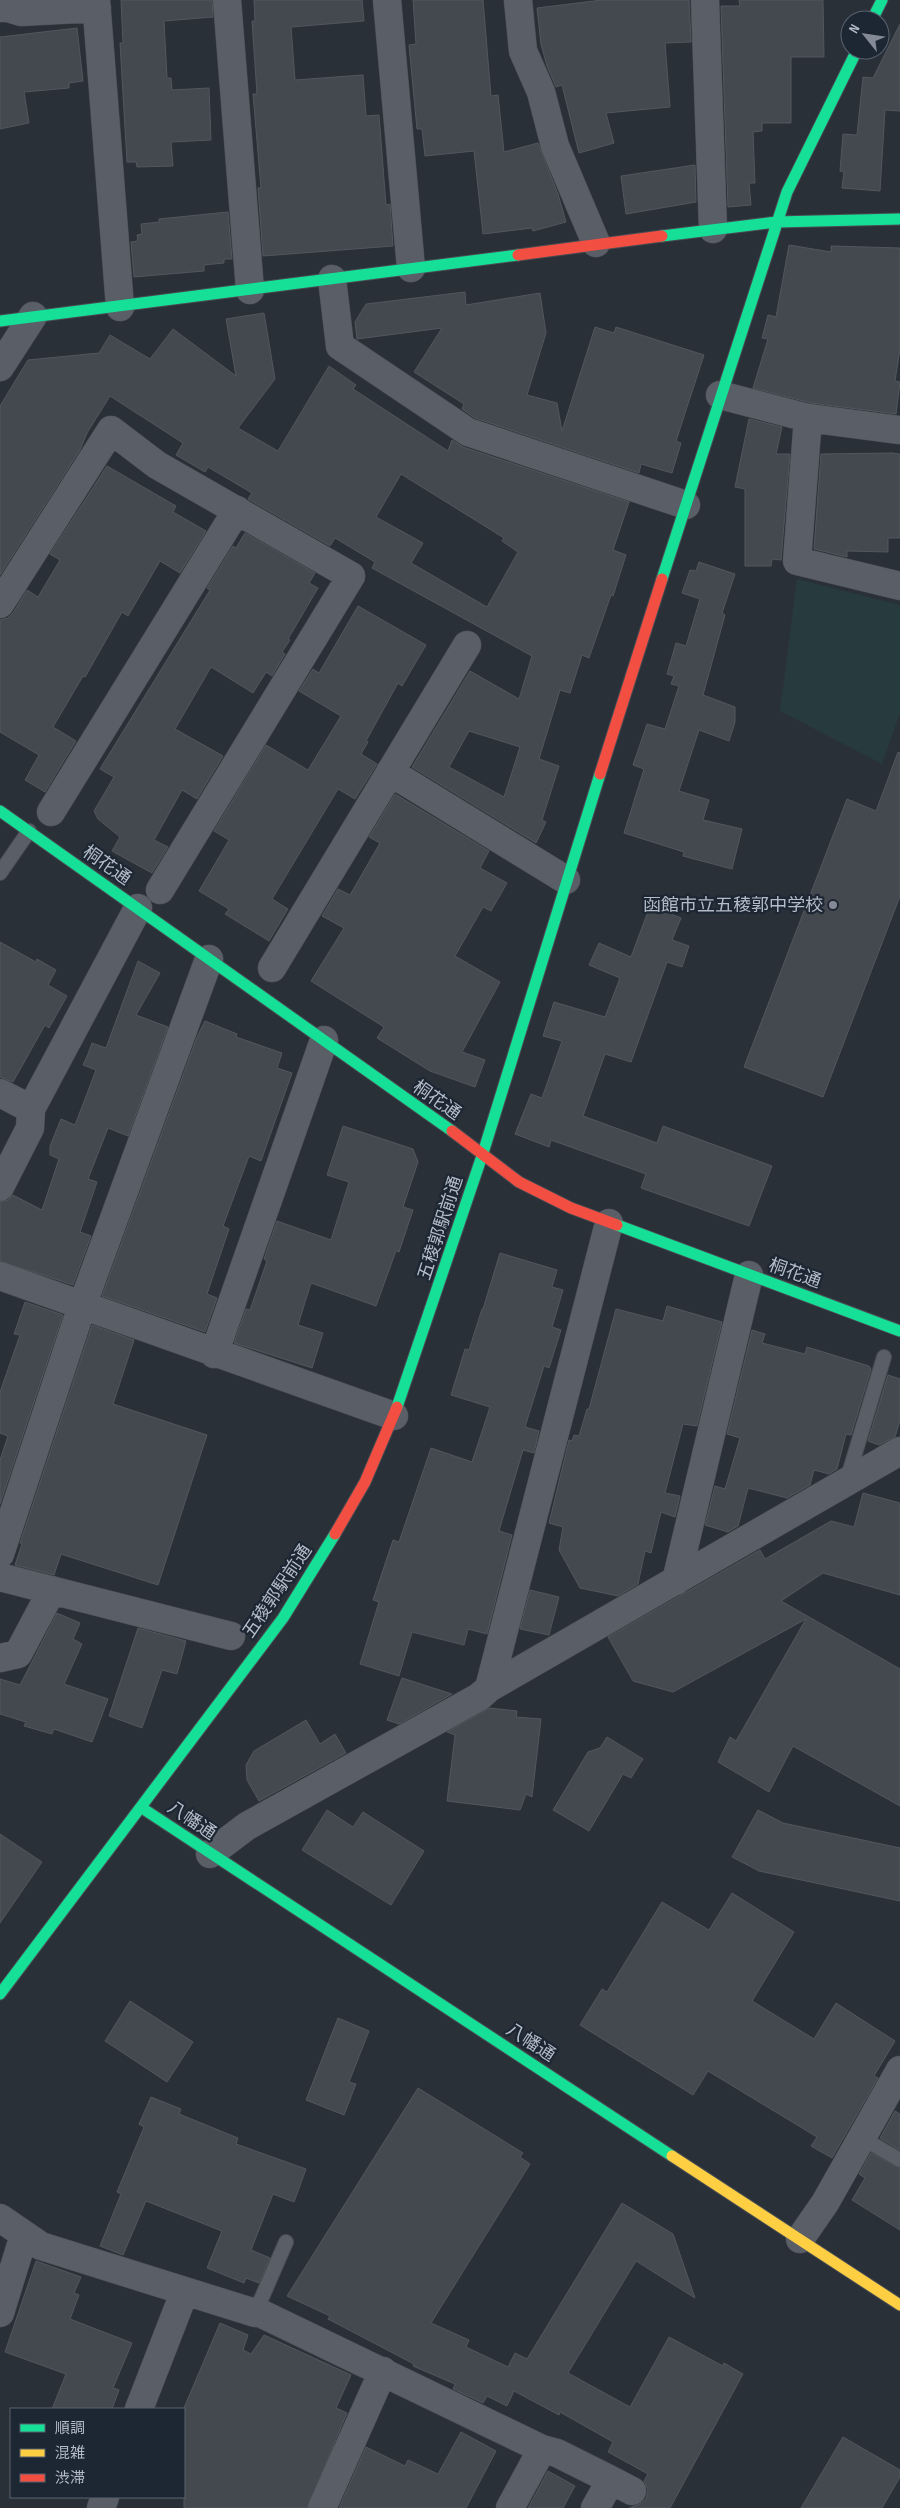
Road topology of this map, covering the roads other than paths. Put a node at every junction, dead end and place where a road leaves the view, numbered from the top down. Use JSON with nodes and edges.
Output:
{"nodes":[{"id":1,"x":227,"y":0,"type":"edge"},
{"id":2,"x":387,"y":0,"type":"edge"},
{"id":3,"x":518,"y":0,"type":"edge"},
{"id":4,"x":705,"y":0,"type":"edge"},
{"id":5,"x":96,"y":4,"type":"edge"},
{"id":6,"x":0,"y":8,"type":"edge"},
{"id":7,"x":852,"y":60,"type":"edge"},
{"id":8,"x":900,"y":219,"type":"edge"},
{"id":9,"x":776,"y":222,"type":"junction"},
{"id":10,"x":713,"y":229,"type":"junction"},
{"id":11,"x":596,"y":243,"type":"junction"},
{"id":12,"x":411,"y":268,"type":"junction"},
{"id":13,"x":332,"y":279,"type":"junction"},
{"id":14,"x":250,"y":290,"type":"junction"},
{"id":15,"x":120,"y":307,"type":"junction"},
{"id":16,"x":33,"y":316,"type":"junction"},
{"id":17,"x":0,"y":321,"type":"edge"},
{"id":18,"x":0,"y":367,"type":"edge"},
{"id":19,"x":720,"y":395,"type":"junction"},
{"id":20,"x":808,"y":418,"type":"junction"},
{"id":21,"x":900,"y":430,"type":"edge"},
{"id":22,"x":686,"y":505,"type":"junction"},
{"id":23,"x":236,"y":510,"type":"junction"},
{"id":24,"x":900,"y":586,"type":"edge"},
{"id":25,"x":0,"y":604,"type":"edge"},
{"id":26,"x":467,"y":645,"type":"dead end"},
{"id":27,"x":390,"y":772,"type":"junction"},
{"id":28,"x":0,"y":811,"type":"edge"},
{"id":29,"x":51,"y":812,"type":"dead end"},
{"id":30,"x":29,"y":831,"type":"junction"},
{"id":31,"x":0,"y":873,"type":"edge"},
{"id":32,"x":566,"y":880,"type":"junction"},
{"id":33,"x":160,"y":890,"type":"dead end"},
{"id":34,"x":138,"y":908,"type":"junction"},
{"id":35,"x":209,"y":959,"type":"junction"},
{"id":36,"x":272,"y":968,"type":"dead end"},
{"id":37,"x":324,"y":1040,"type":"junction"},
{"id":38,"x":0,"y":1093,"type":"edge"},
{"id":39,"x":31,"y":1109,"type":"junction"},
{"id":40,"x":482,"y":1153,"type":"junction"},
{"id":41,"x":0,"y":1187,"type":"edge"},
{"id":42,"x":609,"y":1223,"type":"junction"},
{"id":43,"x":749,"y":1275,"type":"junction"},
{"id":44,"x":0,"y":1276,"type":"edge"},
{"id":45,"x":82,"y":1306,"type":"junction"},
{"id":46,"x":900,"y":1331,"type":"edge"},
{"id":47,"x":214,"y":1354,"type":"junction"},
{"id":48,"x":884,"y":1357,"type":"dead end"},
{"id":49,"x":394,"y":1416,"type":"junction"},
{"id":50,"x":900,"y":1451,"type":"edge"},
{"id":51,"x":846,"y":1482,"type":"junction"},
{"id":52,"x":0,"y":1554,"type":"edge"},
{"id":53,"x":0,"y":1577,"type":"edge"},
{"id":54,"x":676,"y":1582,"type":"junction"},
{"id":55,"x":52,"y":1590,"type":"junction"},
{"id":56,"x":231,"y":1636,"type":"dead end"},
{"id":57,"x":0,"y":1658,"type":"edge"},
{"id":58,"x":489,"y":1688,"type":"junction"},
{"id":59,"x":142,"y":1808,"type":"junction"},
{"id":60,"x":210,"y":1854,"type":"junction"},
{"id":61,"x":0,"y":1994,"type":"edge"},
{"id":62,"x":900,"y":2070,"type":"edge"},
{"id":63,"x":862,"y":2138,"type":"junction"},
{"id":64,"x":900,"y":2160,"type":"edge"},
{"id":65,"x":0,"y":2218,"type":"edge"},
{"id":66,"x":24,"y":2235,"type":"junction"},
{"id":67,"x":800,"y":2240,"type":"junction"},
{"id":68,"x":286,"y":2242,"type":"dead end"},
{"id":69,"x":184,"y":2293,"type":"junction"},
{"id":70,"x":900,"y":2305,"type":"edge"},
{"id":71,"x":256,"y":2310,"type":"junction"},
{"id":72,"x":0,"y":2313,"type":"edge"},
{"id":73,"x":383,"y":2371,"type":"junction"},
{"id":74,"x":139,"y":2408,"type":"edge"},
{"id":75,"x":542,"y":2449,"type":"junction"},
{"id":76,"x":322,"y":2508,"type":"edge"},
{"id":77,"x":510,"y":2508,"type":"edge"},
{"id":78,"x":595,"y":2508,"type":"edge"}],
"edges":[{"from":1,"to":14,"type":"street"},
{"from":2,"to":12,"type":"street"},
{"from":3,"to":11,"type":"street"},
{"from":4,"to":10,"type":"street"},
{"from":5,"to":6,"type":"street"},
{"from":5,"to":15,"type":"street"},
{"from":7,"to":9,"type":"street","name":"五稜郭駅前通"},
{"from":8,"to":9,"type":"street"},
{"from":9,"to":10,"type":"street"},
{"from":9,"to":19,"type":"street","name":"五稜郭駅前通"},
{"from":10,"to":11,"type":"street"},
{"from":11,"to":12,"type":"street"},
{"from":12,"to":13,"type":"street"},
{"from":13,"to":14,"type":"street"},
{"from":13,"to":22,"type":"street"},
{"from":14,"to":15,"type":"street"},
{"from":15,"to":16,"type":"street"},
{"from":16,"to":17,"type":"street"},
{"from":16,"to":18,"type":"street"},
{"from":19,"to":20,"type":"street"},
{"from":19,"to":22,"type":"street","name":"五稜郭駅前通"},
{"from":20,"to":21,"type":"street"},
{"from":20,"to":24,"type":"street"},
{"from":22,"to":32,"type":"street","name":"五稜郭駅前通"},
{"from":23,"to":25,"type":"street"},
{"from":23,"to":29,"type":"street"},
{"from":23,"to":33,"type":"street"},
{"from":26,"to":27,"type":"street"},
{"from":27,"to":32,"type":"street"},
{"from":27,"to":36,"type":"street"},
{"from":28,"to":30,"type":"street","name":"桐花通"},
{"from":30,"to":31,"type":"lane"},
{"from":30,"to":34,"type":"street","name":"桐花通"},
{"from":32,"to":40,"type":"street","name":"五稜郭駅前通"},
{"from":34,"to":35,"type":"street","name":"桐花通"},
{"from":34,"to":39,"type":"street"},
{"from":35,"to":37,"type":"street","name":"桐花通"},
{"from":35,"to":45,"type":"street"},
{"from":37,"to":40,"type":"street","name":"桐花通"},
{"from":37,"to":47,"type":"street"},
{"from":38,"to":39,"type":"street"},
{"from":39,"to":41,"type":"street"},
{"from":40,"to":42,"type":"street","name":"桐花通"},
{"from":40,"to":49,"type":"street","name":"五稜郭駅前通"},
{"from":42,"to":43,"type":"street","name":"桐花通"},
{"from":42,"to":58,"type":"street"},
{"from":43,"to":46,"type":"street","name":"桐花通"},
{"from":43,"to":54,"type":"street"},
{"from":44,"to":45,"type":"street"},
{"from":45,"to":47,"type":"street"},
{"from":45,"to":52,"type":"street"},
{"from":47,"to":49,"type":"street"},
{"from":48,"to":51,"type":"lane"},
{"from":49,"to":59,"type":"street","name":"五稜郭駅前通"},
{"from":50,"to":51,"type":"street"},
{"from":51,"to":54,"type":"street"},
{"from":53,"to":55,"type":"street"},
{"from":54,"to":58,"type":"street"},
{"from":55,"to":56,"type":"street"},
{"from":55,"to":57,"type":"street"},
{"from":58,"to":60,"type":"street"},
{"from":59,"to":60,"type":"street","name":"八幡通"},
{"from":59,"to":61,"type":"street","name":"五稜郭駅前通"},
{"from":60,"to":67,"type":"street","name":"八幡通"},
{"from":62,"to":63,"type":"street"},
{"from":63,"to":64,"type":"lane"},
{"from":63,"to":67,"type":"street"},
{"from":65,"to":66,"type":"street"},
{"from":66,"to":69,"type":"street"},
{"from":66,"to":72,"type":"street"},
{"from":67,"to":70,"type":"street","name":"八幡通"},
{"from":68,"to":71,"type":"lane"},
{"from":69,"to":71,"type":"street"},
{"from":69,"to":74,"type":"street"},
{"from":71,"to":73,"type":"street"},
{"from":73,"to":75,"type":"street"},
{"from":73,"to":76,"type":"street"},
{"from":75,"to":77,"type":"street"},
{"from":75,"to":78,"type":"street"}]}
